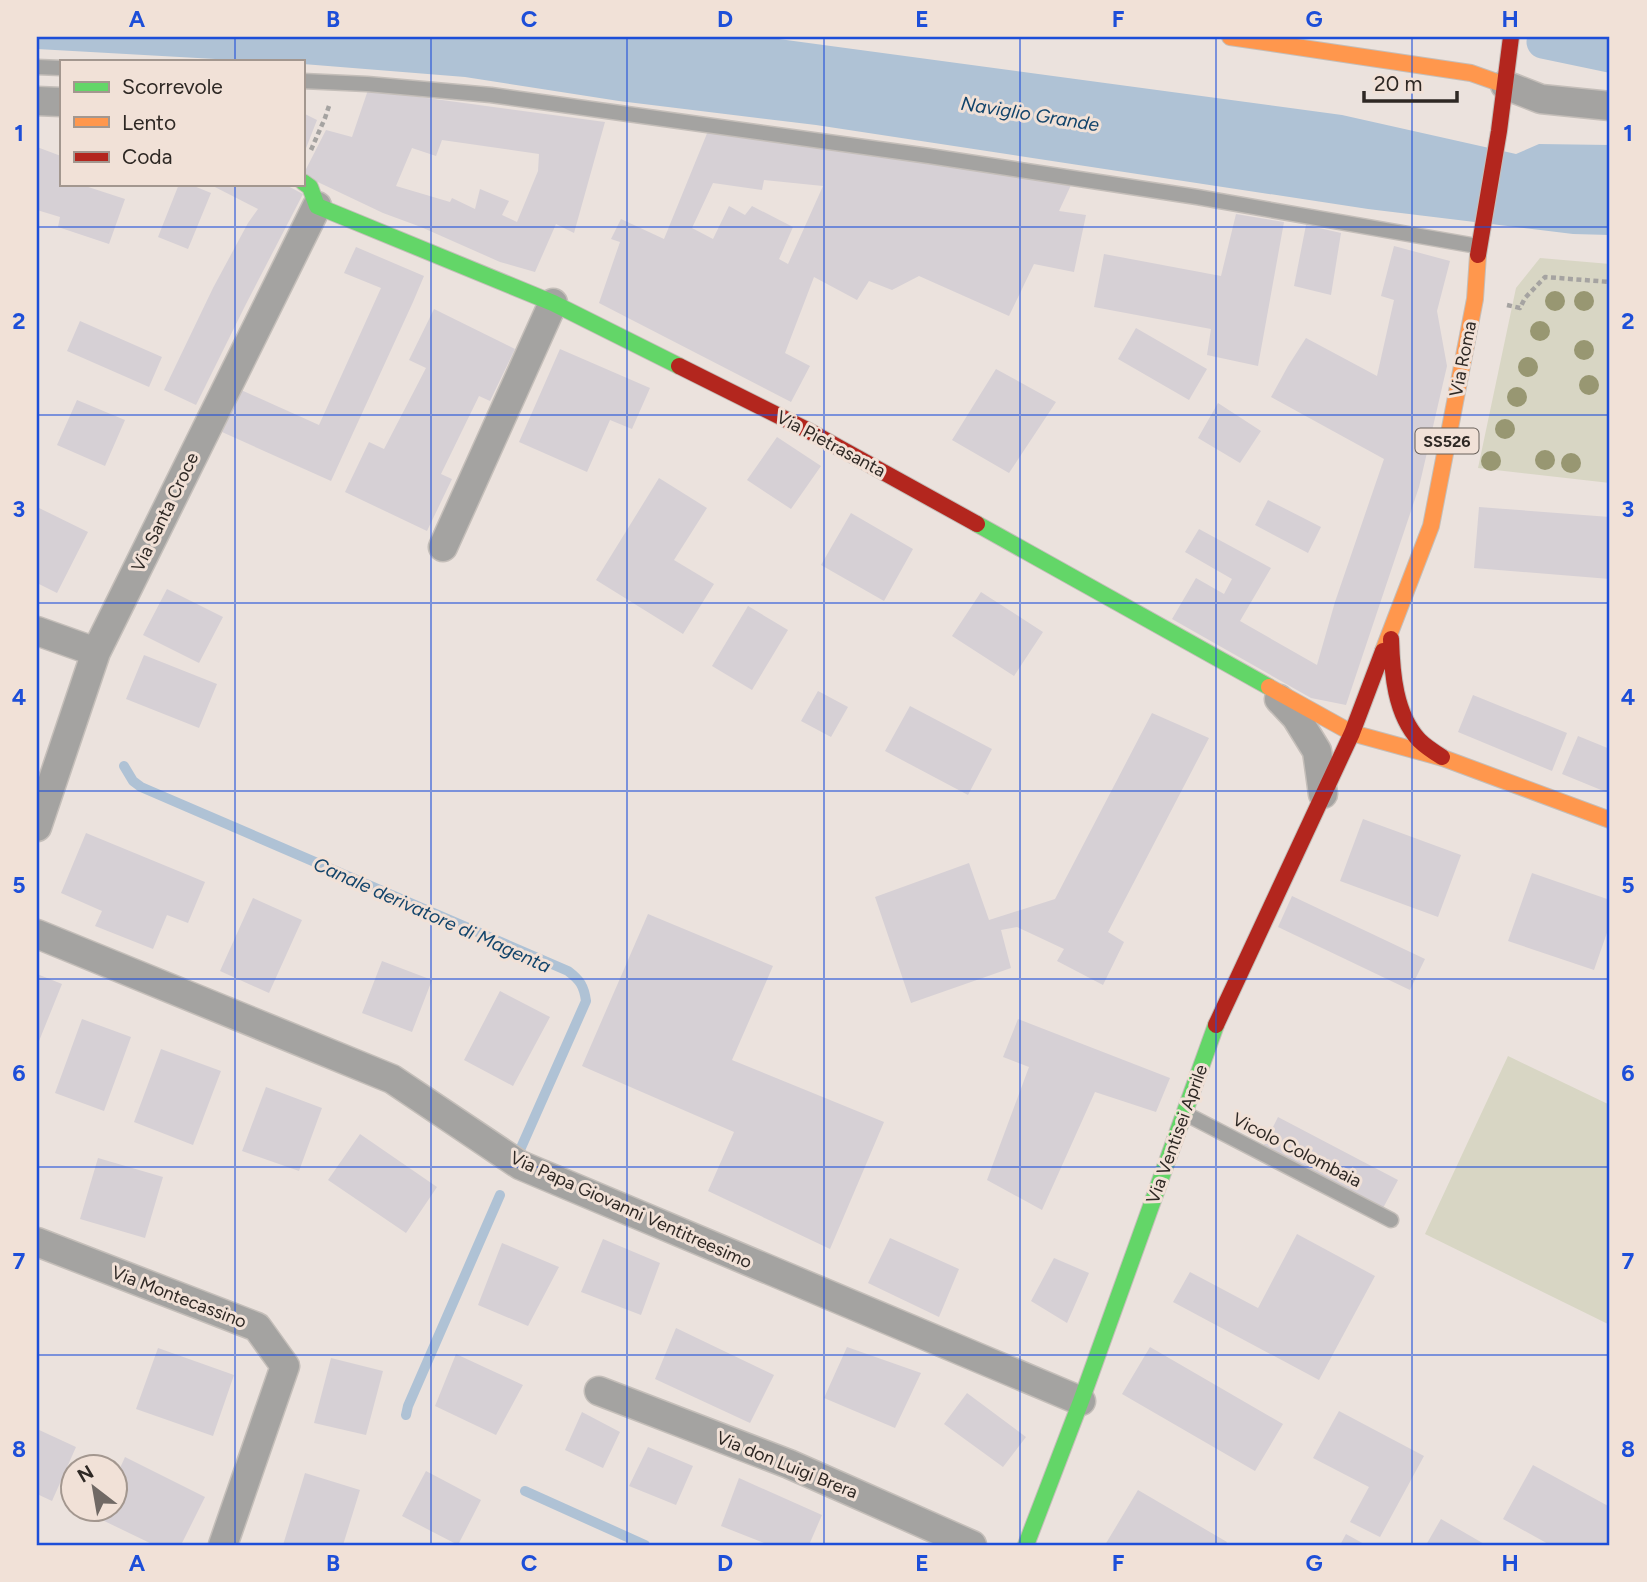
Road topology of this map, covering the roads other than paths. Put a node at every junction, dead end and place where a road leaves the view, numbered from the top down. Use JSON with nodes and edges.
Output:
{"nodes":[{"id":1,"x":1230,"y":37,"type":"edge"},
{"id":2,"x":1511,"y":37,"type":"edge"},
{"id":3,"x":37,"y":67,"type":"edge"},
{"id":4,"x":60,"y":68,"type":"edge"},
{"id":5,"x":304,"y":81,"type":"edge"},
{"id":6,"x":1505,"y":85,"type":"junction"},
{"id":7,"x":37,"y":101,"type":"edge"},
{"id":8,"x":60,"y":102,"type":"edge"},
{"id":9,"x":1610,"y":104,"type":"edge"},
{"id":10,"x":310,"y":194,"type":"edge"},
{"id":11,"x":1479,"y":246,"type":"junction"},
{"id":12,"x":554,"y":303,"type":"junction"},
{"id":13,"x":443,"y":547,"type":"dead end"},
{"id":14,"x":1391,"y":630,"type":"junction"},
{"id":15,"x":37,"y":631,"type":"edge"},
{"id":16,"x":96,"y":652,"type":"junction"},
{"id":17,"x":1268,"y":687,"type":"junction"},
{"id":18,"x":1352,"y":733,"type":"junction"},
{"id":19,"x":1443,"y":758,"type":"junction"},
{"id":20,"x":1323,"y":794,"type":"junction"},
{"id":21,"x":1610,"y":820,"type":"edge"},
{"id":22,"x":37,"y":827,"type":"edge"},
{"id":23,"x":37,"y":934,"type":"edge"},
{"id":24,"x":1184,"y":1114,"type":"junction"},
{"id":25,"x":1391,"y":1220,"type":"dead end"},
{"id":26,"x":37,"y":1242,"type":"edge"},
{"id":27,"x":599,"y":1391,"type":"dead end"},
{"id":28,"x":1081,"y":1401,"type":"junction"},
{"id":29,"x":223,"y":1545,"type":"edge"},
{"id":30,"x":972,"y":1545,"type":"edge"},
{"id":31,"x":1026,"y":1545,"type":"edge"}],
"edges":[{"from":1,"to":6,"type":"main road"},
{"from":2,"to":6,"type":"main road","number":"SS526"},
{"from":3,"to":4,"type":"lane"},
{"from":5,"to":11,"type":"lane"},
{"from":6,"to":9,"type":"street"},
{"from":6,"to":11,"type":"main road","number":"SS526"},
{"from":7,"to":8,"type":"street"},
{"from":10,"to":12,"type":"main road","name":"Via Pietrasanta"},
{"from":10,"to":16,"type":"street","name":"Via Santa Croce"},
{"from":11,"to":14,"type":"main road","name":"Via Roma","number":"SS526"},
{"from":12,"to":13,"type":"street"},
{"from":12,"to":17,"type":"main road","name":"Via Pietrasanta"},
{"from":14,"to":18,"type":"main road","name":"Via Roma","number":"SS526"},
{"from":14,"to":19,"type":"main road","name":"Via Roma","number":"SS526"},
{"from":15,"to":16,"type":"street"},
{"from":16,"to":22,"type":"street","name":"Via Santa Croce"},
{"from":17,"to":18,"type":"main road","name":"Via Pietrasanta"},
{"from":17,"to":20,"type":"street"},
{"from":18,"to":19,"type":"main road","name":"Via Roma"},
{"from":18,"to":20,"type":"main road","name":"Via Ventisei Aprile"},
{"from":19,"to":21,"type":"main road","name":"Via Roma","number":"SS526"},
{"from":20,"to":24,"type":"main road","name":"Via Ventisei Aprile"},
{"from":23,"to":28,"type":"street","name":"Via Papa Giovanni Ventitreesimo"},
{"from":24,"to":25,"type":"lane","name":"Vicolo Colombaia"},
{"from":24,"to":28,"type":"main road","name":"Via Ventisei Aprile"},
{"from":26,"to":29,"type":"street","name":"Via Montecassino"},
{"from":27,"to":30,"type":"street","name":"Via don Luigi Brera"},
{"from":28,"to":31,"type":"main road","name":"Via Ventisei Aprile"}]}
